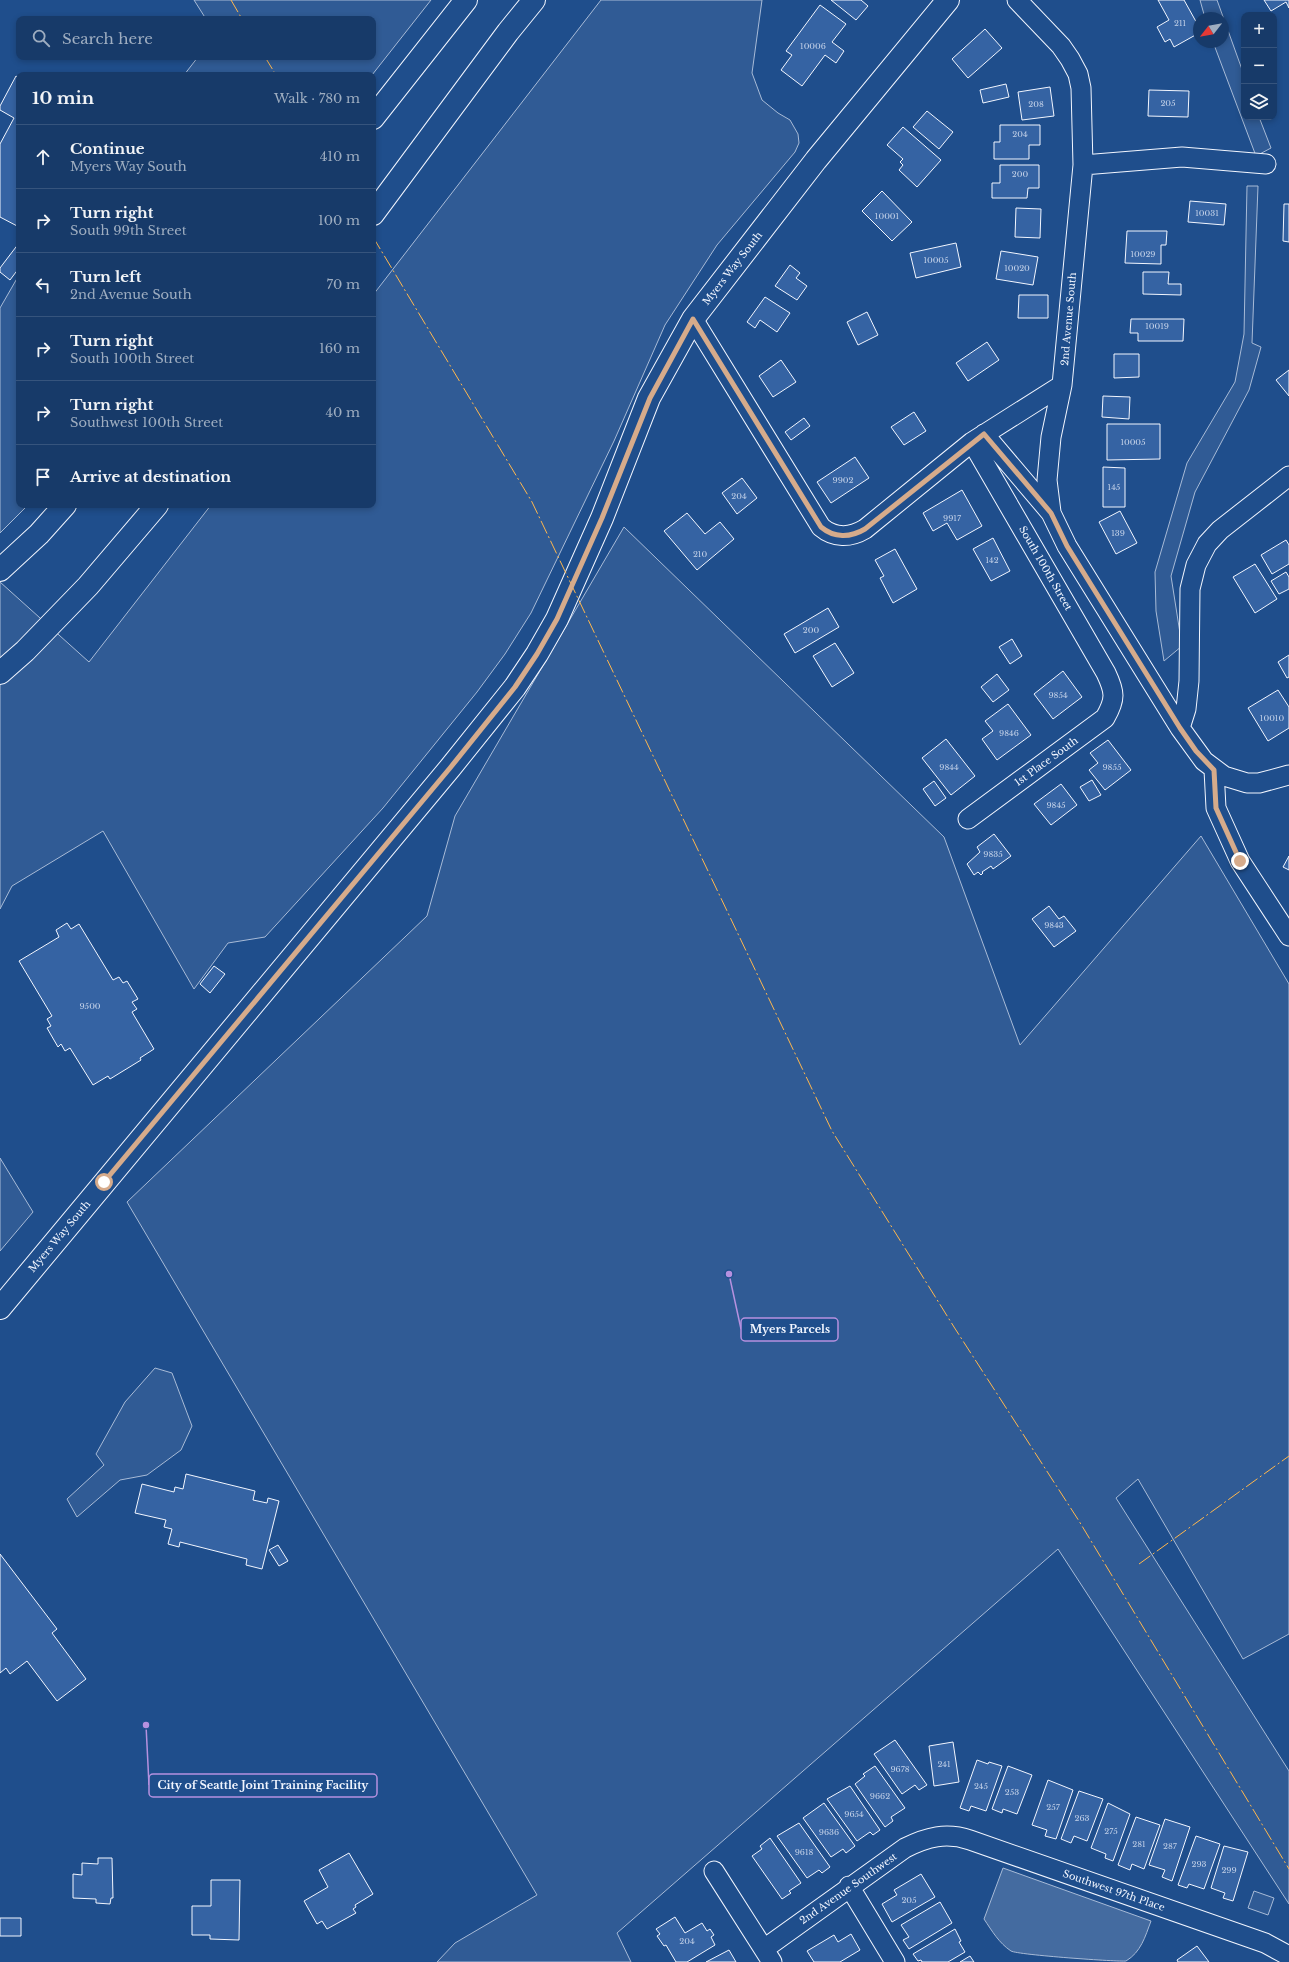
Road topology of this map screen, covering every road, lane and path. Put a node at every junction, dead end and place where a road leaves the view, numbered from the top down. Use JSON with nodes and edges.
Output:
{"nodes":[{"id":1,"x":466,"y":0,"type":"edge"},
{"id":2,"x":534,"y":0,"type":"edge"},
{"id":3,"x":948,"y":0,"type":"edge"},
{"id":4,"x":1017,"y":0,"type":"edge"},
{"id":5,"x":376,"y":114,"type":"edge"},
{"id":6,"x":1266,"y":164,"type":"dead end"},
{"id":7,"x":1083,"y":165,"type":"junction"},
{"id":8,"x":376,"y":210,"type":"edge"},
{"id":9,"x":693,"y":319,"type":"junction"},
{"id":10,"x":1062,"y":385,"type":"junction"},
{"id":11,"x":978,"y":438,"type":"junction"},
{"id":12,"x":1289,"y":476,"type":"edge"},
{"id":13,"x":62,"y":508,"type":"edge"},
{"id":14,"x":154,"y":508,"type":"edge"},
{"id":15,"x":1051,"y":513,"type":"junction"},
{"id":16,"x":0,"y":570,"type":"edge"},
{"id":17,"x":0,"y":673,"type":"edge"},
{"id":18,"x":1114,"y":696,"type":"joint"},
{"id":19,"x":1180,"y":728,"type":"junction"},
{"id":20,"x":1214,"y":770,"type":"junction"},
{"id":21,"x":1289,"y":775,"type":"edge"},
{"id":22,"x":968,"y":819,"type":"dead end"},
{"id":23,"x":1289,"y":936,"type":"edge"},
{"id":24,"x":0,"y":1308,"type":"edge"},
{"id":25,"x":936,"y":1836,"type":"joint"},
{"id":26,"x":714,"y":1870,"type":"dead end"},
{"id":27,"x":850,"y":1886,"type":"junction"},
{"id":28,"x":768,"y":1955,"type":"edge"},
{"id":29,"x":1289,"y":1956,"type":"edge"},
{"id":30,"x":895,"y":1962,"type":"edge"}],
"edges":[{"from":1,"to":5,"type":"main road"},
{"from":2,"to":8,"type":"main road"},
{"from":3,"to":9,"type":"main road","name":"Myers Way South"},
{"from":4,"to":7,"type":"street","name":"2nd Avenue South"},
{"from":6,"to":7,"type":"street"},
{"from":7,"to":10,"type":"street","name":"2nd Avenue South"},
{"from":9,"to":11,"type":"street"},
{"from":9,"to":24,"type":"main road","name":"Myers Way South"},
{"from":10,"to":11,"type":"street"},
{"from":10,"to":15,"type":"street"},
{"from":11,"to":15,"type":"street"},
{"from":11,"to":18,"type":"street","name":"South 100th Street"},
{"from":12,"to":19,"type":"street"},
{"from":13,"to":16,"type":"main road"},
{"from":14,"to":17,"type":"main road"},
{"from":15,"to":19,"type":"street"},
{"from":18,"to":22,"type":"street","name":"1st Place South"},
{"from":19,"to":20,"type":"street"},
{"from":20,"to":21,"type":"street"},
{"from":20,"to":23,"type":"street"},
{"from":25,"to":27,"type":"street","name":"2nd Avenue Southwest"},
{"from":25,"to":29,"type":"street","name":"Southwest 97th Place"},
{"from":26,"to":28,"type":"street"},
{"from":27,"to":28,"type":"street","name":"2nd Avenue Southwest"},
{"from":27,"to":30,"type":"street"}]}
